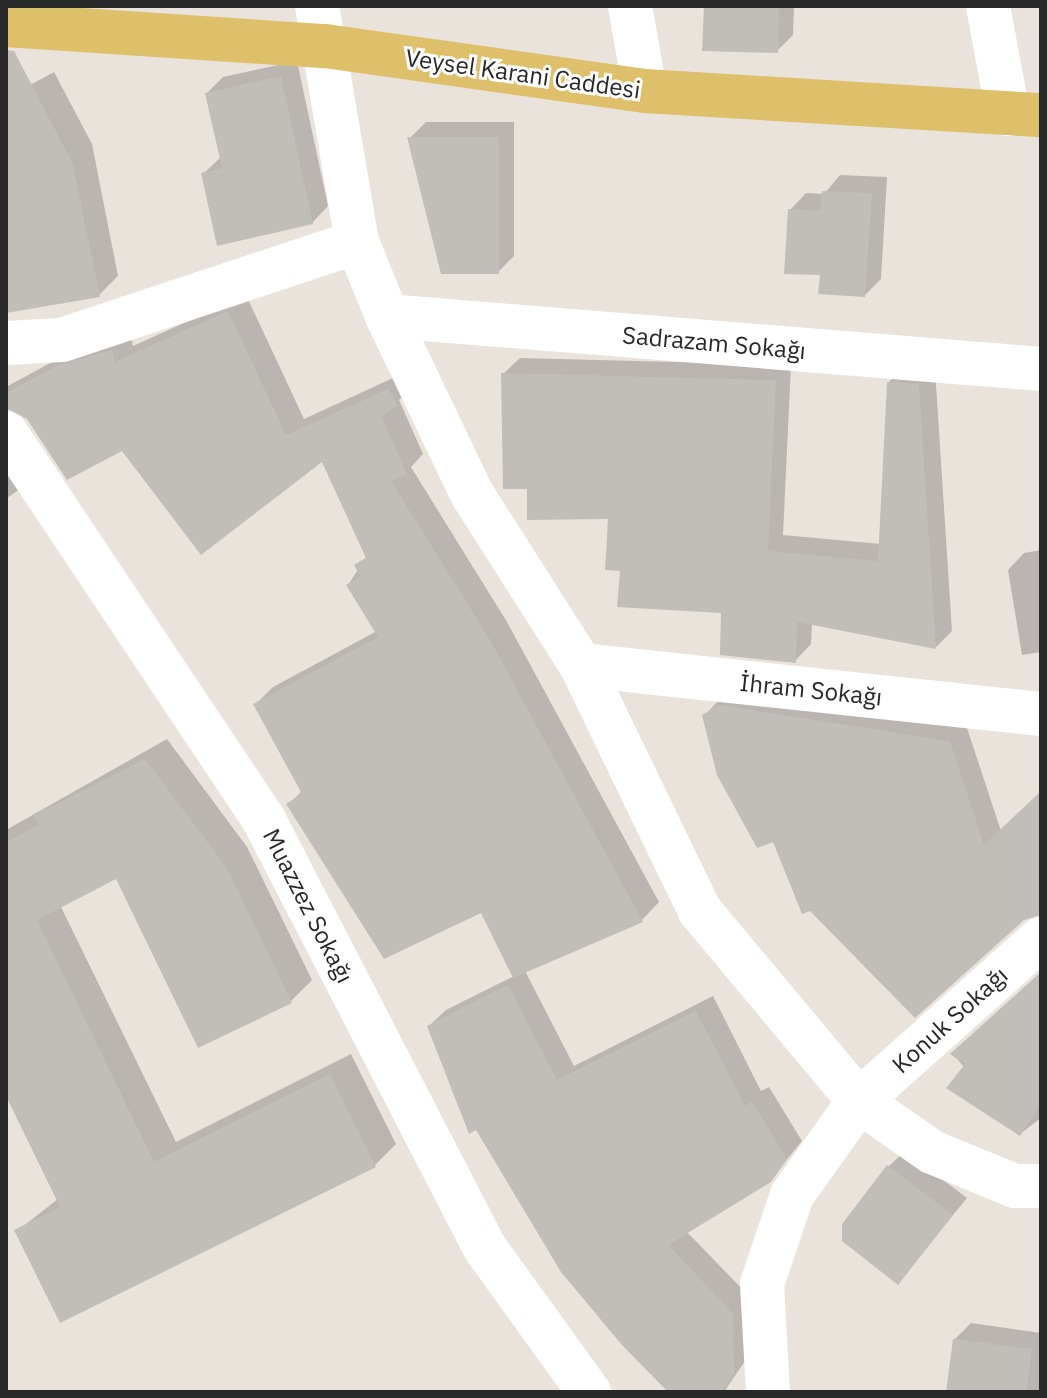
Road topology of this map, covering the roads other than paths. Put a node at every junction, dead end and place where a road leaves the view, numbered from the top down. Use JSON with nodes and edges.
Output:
{"nodes":[{"id":1,"x":630,"y":6,"type":"edge"},
{"id":2,"x":988,"y":6,"type":"edge"},
{"id":3,"x":6,"y":25,"type":"edge"},
{"id":4,"x":321,"y":26,"type":"edge"},
{"id":5,"x":645,"y":91,"type":"junction"},
{"id":6,"x":1024,"y":115,"type":"edge"},
{"id":7,"x":357,"y":242,"type":"junction"},
{"id":8,"x":387,"y":316,"type":"junction"},
{"id":9,"x":6,"y":343,"type":"edge"},
{"id":10,"x":1041,"y":369,"type":"edge"},
{"id":11,"x":6,"y":433,"type":"edge"},
{"id":12,"x":581,"y":665,"type":"junction"},
{"id":13,"x":1041,"y":714,"type":"edge"},
{"id":14,"x":1041,"y":939,"type":"edge"},
{"id":15,"x":859,"y":1101,"type":"junction"},
{"id":16,"x":1041,"y":1186,"type":"edge"},
{"id":17,"x":589,"y":1392,"type":"edge"},
{"id":18,"x":768,"y":1392,"type":"edge"}],
"edges":[{"from":1,"to":5,"type":"street"},
{"from":2,"to":6,"type":"street"},
{"from":3,"to":4,"type":"main road","name":"Veysel Karani Caddesi"},
{"from":4,"to":5,"type":"main road","name":"Veysel Karani Caddesi"},
{"from":4,"to":7,"type":"street"},
{"from":5,"to":6,"type":"main road","name":"Veysel Karani Caddesi"},
{"from":7,"to":8,"type":"street"},
{"from":7,"to":9,"type":"street"},
{"from":8,"to":10,"type":"street","name":"Sadrazam Sokağı"},
{"from":8,"to":12,"type":"street"},
{"from":11,"to":17,"type":"street","name":"Muazzez Sokağı"},
{"from":12,"to":13,"type":"street","name":"İhram Sokağı"},
{"from":12,"to":15,"type":"street"},
{"from":14,"to":15,"type":"street","name":"Konuk Sokağı"},
{"from":15,"to":16,"type":"street"},
{"from":15,"to":18,"type":"street","name":"Konuk Sokağı"}]}
